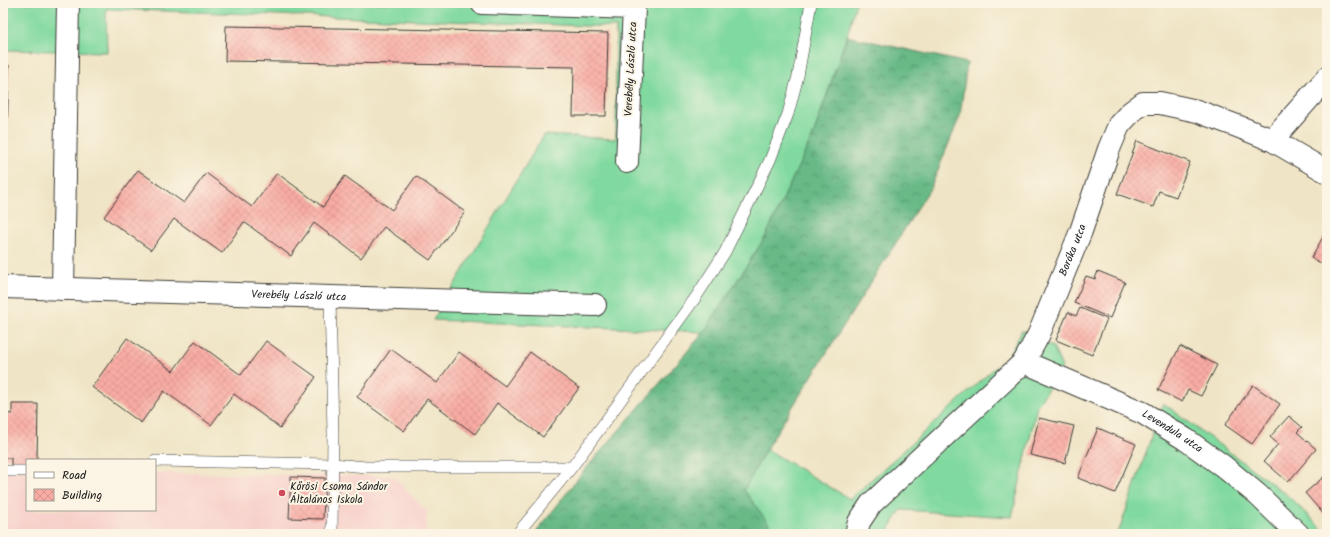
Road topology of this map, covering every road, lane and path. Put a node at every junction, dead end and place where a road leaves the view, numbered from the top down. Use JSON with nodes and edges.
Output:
{"nodes":[{"id":1,"x":68,"y":3,"type":"edge"},
{"id":2,"x":482,"y":3,"type":"edge"},
{"id":3,"x":811,"y":3,"type":"edge"},
{"id":4,"x":1327,"y":78,"type":"edge"},
{"id":5,"x":1272,"y":140,"type":"junction"},
{"id":6,"x":627,"y":162,"type":"dead end"},
{"id":7,"x":1327,"y":172,"type":"edge"},
{"id":8,"x":3,"y":287,"type":"edge"},
{"id":9,"x":63,"y":289,"type":"junction"},
{"id":10,"x":330,"y":297,"type":"junction"},
{"id":11,"x":595,"y":305,"type":"dead end"},
{"id":12,"x":1024,"y":362,"type":"junction"},
{"id":13,"x":156,"y":461,"type":"edge"},
{"id":14,"x":333,"y":464,"type":"junction"},
{"id":15,"x":572,"y":467,"type":"junction"},
{"id":16,"x":3,"y":471,"type":"edge"},
{"id":17,"x":26,"y":471,"type":"edge"},
{"id":18,"x":332,"y":534,"type":"edge"},
{"id":19,"x":517,"y":534,"type":"edge"},
{"id":20,"x":856,"y":534,"type":"edge"},
{"id":21,"x":1298,"y":534,"type":"edge"}],
"edges":[{"from":1,"to":9,"type":"street"},
{"from":2,"to":6,"type":"street","name":"Verebély László utca"},
{"from":3,"to":15,"type":"lane"},
{"from":4,"to":5,"type":"street"},
{"from":5,"to":7,"type":"street","name":"Boróka utca"},
{"from":5,"to":12,"type":"street","name":"Boróka utca"},
{"from":8,"to":9,"type":"street","name":"Verebély László utca"},
{"from":9,"to":10,"type":"street","name":"Verebély László utca"},
{"from":10,"to":11,"type":"street","name":"Verebély László utca"},
{"from":10,"to":14,"type":"lane"},
{"from":12,"to":20,"type":"street","name":"Boróka utca"},
{"from":12,"to":21,"type":"street","name":"Levendula utca"},
{"from":13,"to":14,"type":"lane"},
{"from":14,"to":15,"type":"lane"},
{"from":14,"to":18,"type":"lane"},
{"from":15,"to":19,"type":"lane"},
{"from":16,"to":17,"type":"lane"}]}
